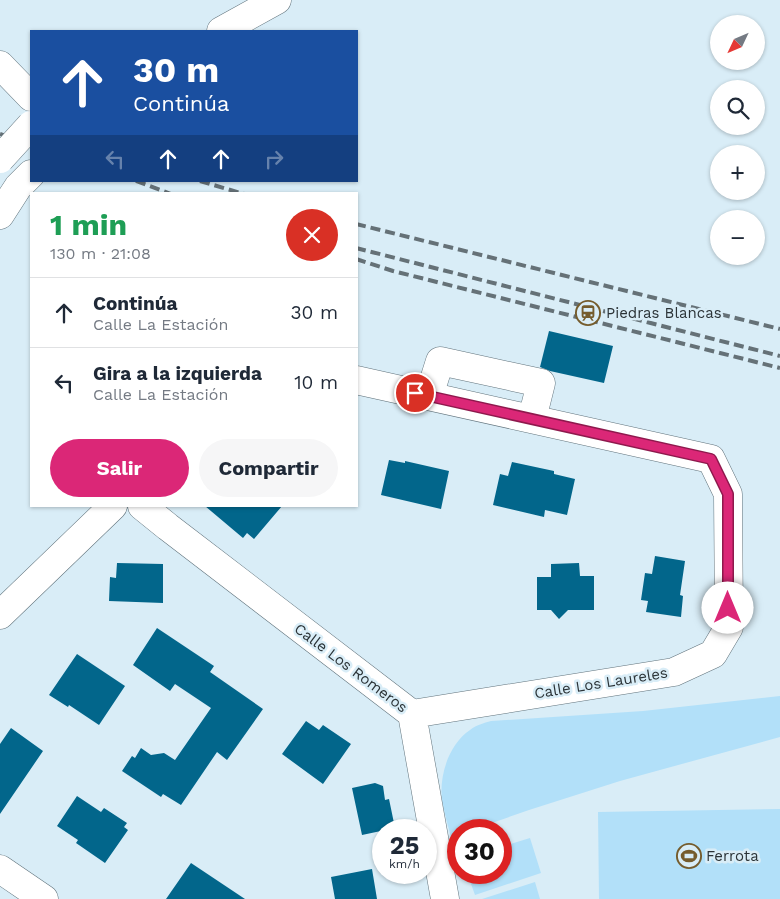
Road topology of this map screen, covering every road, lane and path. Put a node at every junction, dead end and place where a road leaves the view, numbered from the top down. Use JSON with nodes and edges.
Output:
{"nodes":[{"id":1,"x":277,"y":0,"type":"edge"},
{"id":2,"x":223,"y":30,"type":"edge"},
{"id":3,"x":0,"y":65,"type":"edge"},
{"id":4,"x":30,"y":96,"type":"edge"},
{"id":5,"x":30,"y":126,"type":"edge"},
{"id":6,"x":0,"y":159,"type":"edge"},
{"id":7,"x":25,"y":180,"type":"edge"},
{"id":8,"x":0,"y":215,"type":"edge"},
{"id":9,"x":358,"y":380,"type":"edge"},
{"id":10,"x":429,"y":396,"type":"junction"},
{"id":11,"x":532,"y":419,"type":"junction"},
{"id":12,"x":112,"y":507,"type":"edge"},
{"id":13,"x":143,"y":507,"type":"edge"},
{"id":14,"x":0,"y":615,"type":"edge"},
{"id":15,"x":412,"y":714,"type":"junction"},
{"id":16,"x":0,"y":869,"type":"edge"},
{"id":17,"x":44,"y":899,"type":"edge"},
{"id":18,"x":446,"y":899,"type":"edge"}],
"edges":[{"from":1,"to":2,"type":"street"},
{"from":3,"to":4,"type":"street"},
{"from":5,"to":6,"type":"street","bridge":true},
{"from":7,"to":8,"type":"street"},
{"from":9,"to":10,"type":"street"},
{"from":10,"to":11,"type":"street"},
{"from":10,"to":11,"type":"street"},
{"from":11,"to":15,"type":"street","name":"Calle Los Laureles"},
{"from":12,"to":14,"type":"street"},
{"from":13,"to":15,"type":"street","name":"Calle Los Romeros"},
{"from":15,"to":18,"type":"street","name":"Calle Los Romeros"},
{"from":16,"to":17,"type":"street"}]}
